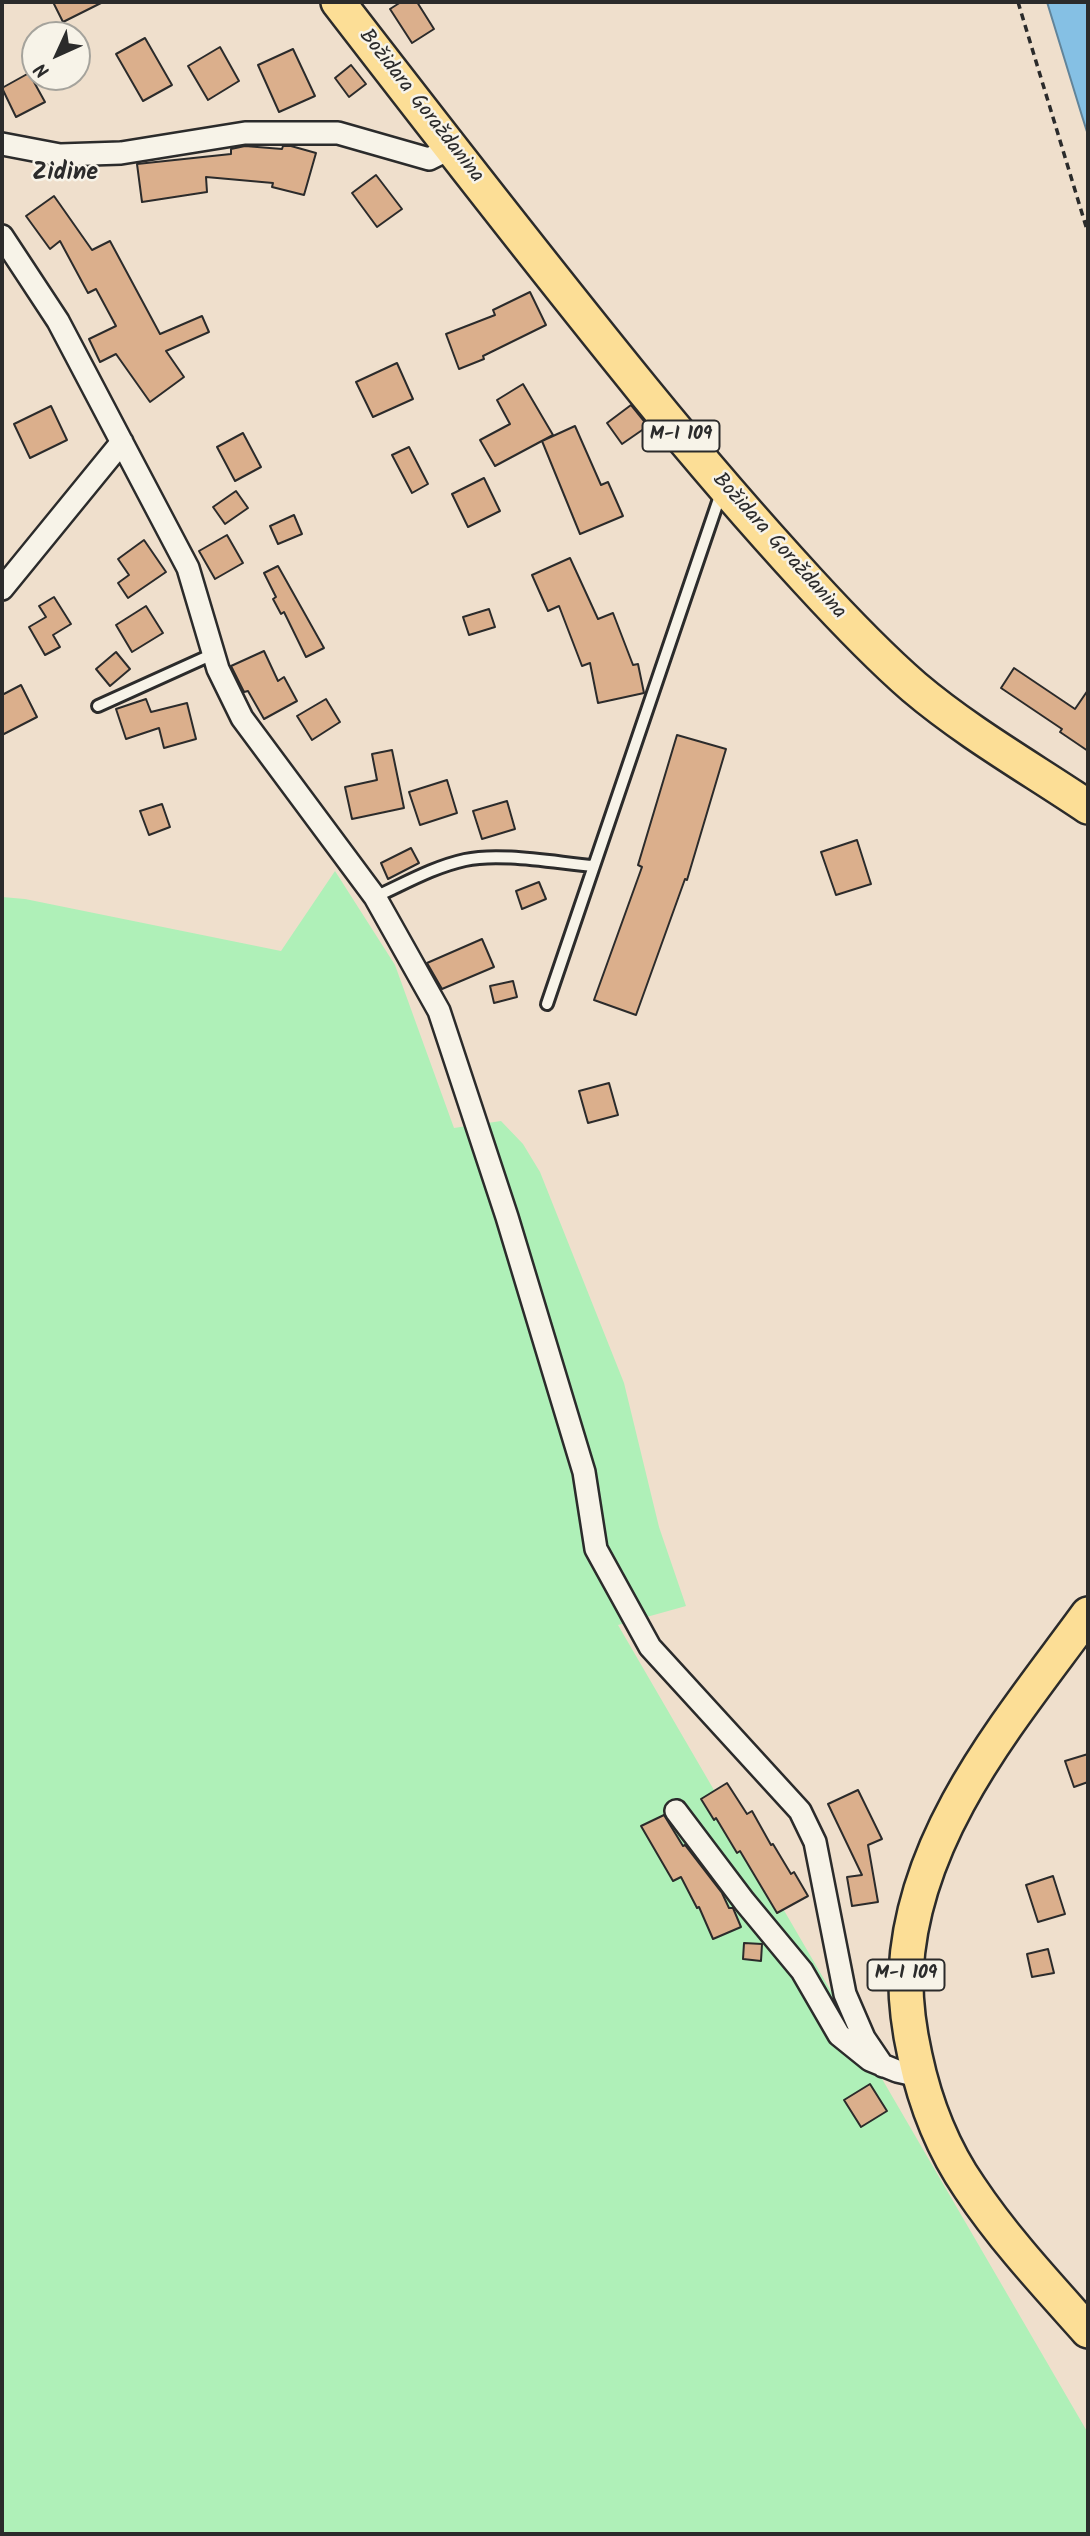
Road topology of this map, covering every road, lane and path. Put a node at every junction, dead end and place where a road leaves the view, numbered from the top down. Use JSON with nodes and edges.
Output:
{"nodes":[{"id":1,"x":338,"y":2,"type":"edge"},
{"id":2,"x":1018,"y":2,"type":"edge"},
{"id":3,"x":2,"y":144,"type":"edge"},
{"id":4,"x":451,"y":148,"type":"junction"},
{"id":5,"x":1088,"y":233,"type":"edge"},
{"id":6,"x":2,"y":236,"type":"edge"},
{"id":7,"x":122,"y":442,"type":"junction"},
{"id":8,"x":723,"y":488,"type":"junction"},
{"id":9,"x":2,"y":589,"type":"edge"},
{"id":10,"x":213,"y":654,"type":"junction"},
{"id":11,"x":98,"y":706,"type":"dead end"},
{"id":12,"x":1088,"y":806,"type":"edge"},
{"id":13,"x":594,"y":866,"type":"junction"},
{"id":14,"x":374,"y":897,"type":"junction"},
{"id":15,"x":547,"y":1004,"type":"dead end"},
{"id":16,"x":1088,"y":1614,"type":"edge"},
{"id":17,"x":676,"y":1811,"type":"dead end"},
{"id":18,"x":883,"y":2066,"type":"junction"},
{"id":19,"x":919,"y":2076,"type":"junction"},
{"id":20,"x":1088,"y":2331,"type":"edge"}],
"edges":[{"from":1,"to":4,"type":"main road","name":"Božidara Goraždanina","number":"M-I 109"},
{"from":2,"to":5,"type":"path"},
{"from":3,"to":4,"type":"street"},
{"from":4,"to":8,"type":"main road","name":"Božidara Goraždanina","number":"M-I 109"},
{"from":6,"to":7,"type":"street"},
{"from":7,"to":9,"type":"street"},
{"from":7,"to":10,"type":"street"},
{"from":8,"to":12,"type":"main road","name":"Božidara Goraždanina","number":"M-I 109"},
{"from":8,"to":13,"type":"lane"},
{"from":10,"to":11,"type":"lane"},
{"from":10,"to":14,"type":"street"},
{"from":13,"to":14,"type":"lane"},
{"from":13,"to":15,"type":"lane"},
{"from":14,"to":18,"type":"street"},
{"from":16,"to":19,"type":"main road","number":"M-I 109"},
{"from":17,"to":18,"type":"street"},
{"from":18,"to":19,"type":"street"},
{"from":19,"to":20,"type":"main road","number":"M-I 109"}]}
